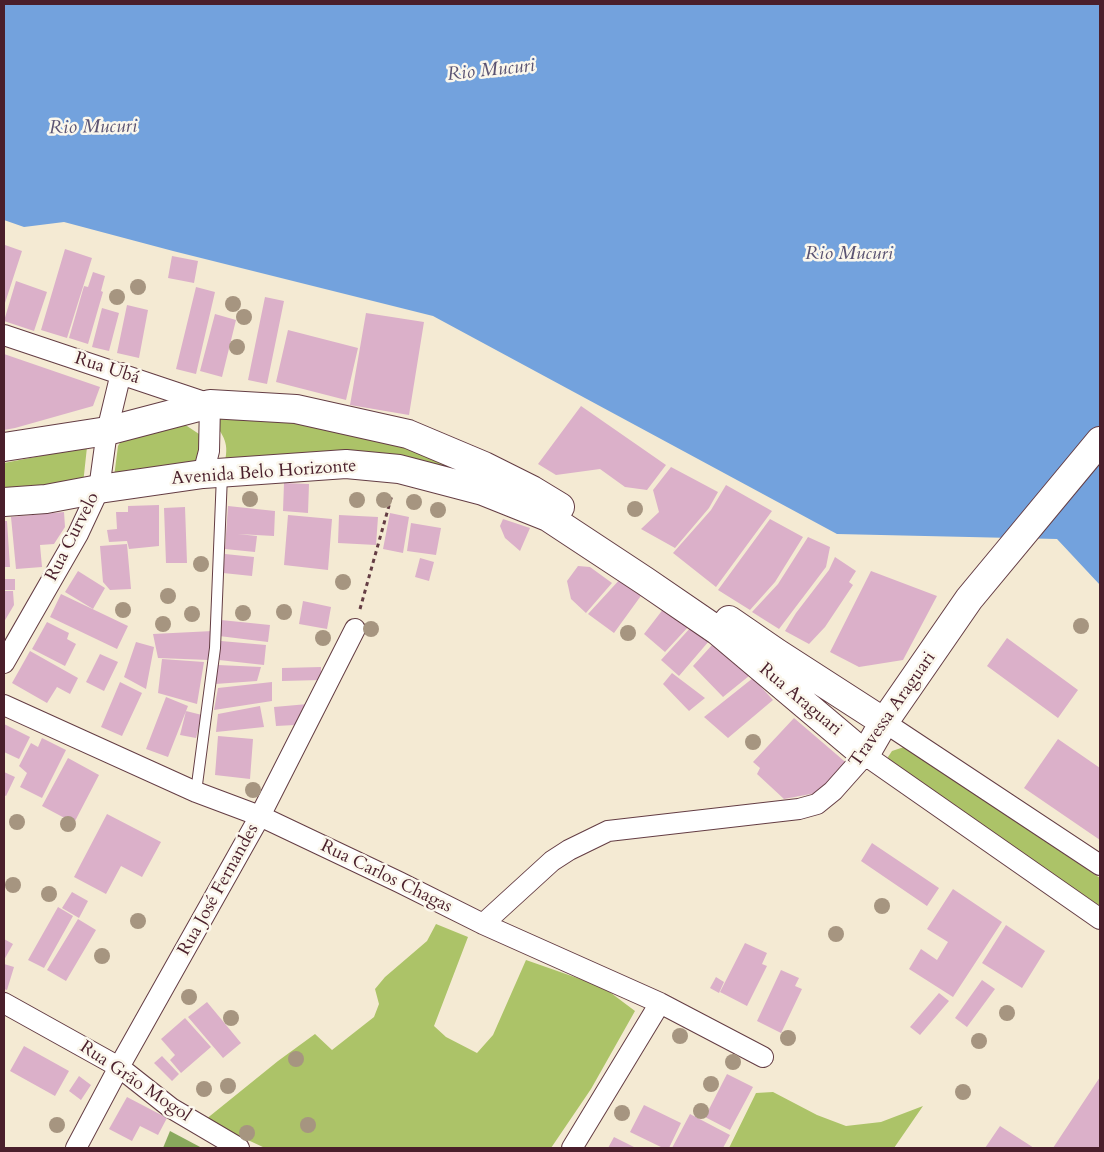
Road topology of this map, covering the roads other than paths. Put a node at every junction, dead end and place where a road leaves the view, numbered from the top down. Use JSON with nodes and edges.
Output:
{"nodes":[{"id":1,"x":4,"y":335,"type":"edge"},
{"id":2,"x":121,"y":373,"type":"junction"},
{"id":3,"x":210,"y":404,"type":"junction"},
{"id":4,"x":107,"y":431,"type":"junction"},
{"id":5,"x":1100,"y":441,"type":"edge"},
{"id":6,"x":4,"y":447,"type":"edge"},
{"id":7,"x":212,"y":474,"type":"junction"},
{"id":8,"x":99,"y":489,"type":"junction"},
{"id":9,"x":4,"y":502,"type":"edge"},
{"id":10,"x":555,"y":513,"type":"junction"},
{"id":11,"x":355,"y":629,"type":"road end"},
{"id":12,"x":4,"y":663,"type":"edge"},
{"id":13,"x":4,"y":705,"type":"edge"},
{"id":14,"x":884,"y":722,"type":"junction"},
{"id":15,"x":865,"y":755,"type":"junction"},
{"id":16,"x":196,"y":792,"type":"junction"},
{"id":17,"x":260,"y":816,"type":"junction"},
{"id":18,"x":1100,"y":865,"type":"edge"},
{"id":19,"x":1100,"y":919,"type":"edge"},
{"id":20,"x":483,"y":924,"type":"junction"},
{"id":21,"x":660,"y":1002,"type":"junction"},
{"id":22,"x":4,"y":1003,"type":"edge"},
{"id":23,"x":763,"y":1057,"type":"dead end"},
{"id":24,"x":118,"y":1068,"type":"junction"},
{"id":25,"x":76,"y":1148,"type":"edge"},
{"id":26,"x":239,"y":1148,"type":"edge"},
{"id":27,"x":572,"y":1148,"type":"edge"}],
"edges":[{"from":1,"to":2,"type":"street","name":"Rua Ubá"},
{"from":2,"to":3,"type":"street","name":"Rua Ubá"},
{"from":2,"to":4,"type":"street","name":"Rua Curvelo"},
{"from":3,"to":4,"type":"street"},
{"from":3,"to":7,"type":"street"},
{"from":3,"to":10,"type":"street"},
{"from":4,"to":6,"type":"street"},
{"from":4,"to":8,"type":"street","name":"Rua Curvelo"},
{"from":5,"to":14,"type":"street","name":"Travessa Araguari"},
{"from":7,"to":8,"type":"street","name":"Avenida Belo Horizonte"},
{"from":7,"to":10,"type":"street","name":"Avenida Belo Horizonte"},
{"from":7,"to":16,"type":"lane"},
{"from":8,"to":9,"type":"street","name":"Avenida Belo Horizonte"},
{"from":8,"to":12,"type":"street","name":"Rua Curvelo"},
{"from":10,"to":14,"type":"street","name":"Rua Araguari"},
{"from":10,"to":15,"type":"street","name":"Rua Araguari"},
{"from":11,"to":17,"type":"street","name":"Rua José Fernandes"},
{"from":13,"to":16,"type":"street","name":"Rua Carlos Chagas"},
{"from":14,"to":15,"type":"street","name":"Travessa Araguari"},
{"from":14,"to":18,"type":"street","name":"Rua Araguari"},
{"from":15,"to":19,"type":"street","name":"Rua Araguari"},
{"from":15,"to":20,"type":"street","name":"Travessa Araguari"},
{"from":16,"to":17,"type":"street","name":"Rua Carlos Chagas"},
{"from":17,"to":20,"type":"street","name":"Rua Carlos Chagas"},
{"from":17,"to":24,"type":"street","name":"Rua José Fernandes"},
{"from":20,"to":21,"type":"street","name":"Rua Carlos Chagas"},
{"from":21,"to":23,"type":"street","name":"Rua Carlos Chagas"},
{"from":21,"to":27,"type":"street"},
{"from":22,"to":24,"type":"street","name":"Rua Grão Mogol"},
{"from":24,"to":25,"type":"street","name":"Rua José Fernandes"},
{"from":24,"to":26,"type":"street","name":"Rua Grão Mogol"}]}
